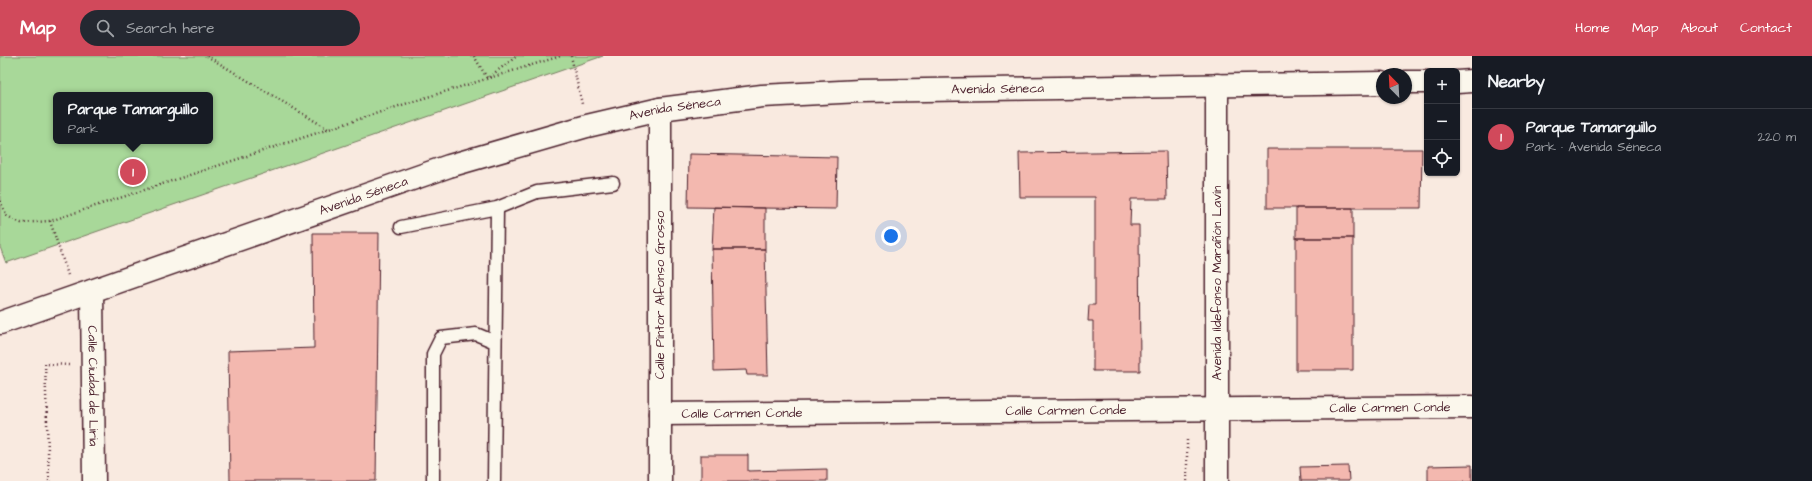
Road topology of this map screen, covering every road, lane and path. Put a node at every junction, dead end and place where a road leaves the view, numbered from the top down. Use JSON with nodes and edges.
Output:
{"nodes":[{"id":1,"x":206,"y":56,"type":"edge"},
{"id":2,"x":474,"y":56,"type":"edge"},
{"id":3,"x":517,"y":56,"type":"edge"},
{"id":4,"x":561,"y":56,"type":"edge"},
{"id":5,"x":571,"y":56,"type":"edge"},
{"id":6,"x":487,"y":78,"type":"junction"},
{"id":7,"x":1472,"y":81,"type":"edge"},
{"id":8,"x":1412,"y":82,"type":"edge"},
{"id":9,"x":1424,"y":82,"type":"edge"},
{"id":10,"x":1460,"y":82,"type":"edge"},
{"id":11,"x":1376,"y":83,"type":"edge"},
{"id":12,"x":1217,"y":85,"type":"junction"},
{"id":13,"x":660,"y":109,"type":"junction"},
{"id":14,"x":587,"y":126,"type":"junction"},
{"id":15,"x":328,"y":129,"type":"junction"},
{"id":16,"x":613,"y":183,"type":"dead end"},
{"id":17,"x":0,"y":201,"type":"edge"},
{"id":18,"x":497,"y":208,"type":"junction"},
{"id":19,"x":50,"y":221,"type":"junction"},
{"id":20,"x":401,"y":227,"type":"dead end"},
{"id":21,"x":84,"y":294,"type":"junction"},
{"id":22,"x":0,"y":323,"type":"edge"},
{"id":23,"x":495,"y":342,"type":"junction"},
{"id":24,"x":71,"y":365,"type":"dead end"},
{"id":25,"x":1472,"y":406,"type":"edge"},
{"id":26,"x":1216,"y":409,"type":"junction"},
{"id":27,"x":660,"y":414,"type":"junction"},
{"id":28,"x":1187,"y":440,"type":"dead end"},
{"id":29,"x":49,"y":481,"type":"edge"},
{"id":30,"x":94,"y":481,"type":"edge"},
{"id":31,"x":434,"y":481,"type":"edge"},
{"id":32,"x":494,"y":481,"type":"edge"},
{"id":33,"x":660,"y":481,"type":"edge"},
{"id":34,"x":1187,"y":481,"type":"edge"},
{"id":35,"x":1216,"y":481,"type":"edge"}],
"edges":[{"from":1,"to":15,"type":"path"},
{"from":2,"to":6,"type":"path"},
{"from":3,"to":6,"type":"path"},
{"from":4,"to":6,"type":"path"},
{"from":5,"to":14,"type":"path"},
{"from":6,"to":15,"type":"path"},
{"from":7,"to":10,"type":"street"},
{"from":8,"to":9,"type":"street"},
{"from":11,"to":12,"type":"street","name":"Avenida Séneca"},
{"from":12,"to":13,"type":"street","name":"Avenida Séneca"},
{"from":12,"to":26,"type":"street","name":"Avenida Ildefonso Marañón Lavín"},
{"from":13,"to":14,"type":"street","name":"Avenida Séneca"},
{"from":13,"to":27,"type":"street","name":"Calle Pintor Alfonso Grosso"},
{"from":14,"to":21,"type":"street","name":"Avenida Séneca"},
{"from":15,"to":19,"type":"path"},
{"from":16,"to":18,"type":"lane"},
{"from":17,"to":19,"type":"path"},
{"from":18,"to":20,"type":"lane"},
{"from":18,"to":23,"type":"lane"},
{"from":19,"to":21,"type":"path"},
{"from":21,"to":22,"type":"street","name":"Avenida Séneca"},
{"from":21,"to":30,"type":"street","name":"Calle Ciudad de Liria"},
{"from":23,"to":31,"type":"lane"},
{"from":23,"to":32,"type":"lane"},
{"from":24,"to":29,"type":"path"},
{"from":25,"to":26,"type":"street","name":"Calle Carmen Conde"},
{"from":26,"to":27,"type":"street","name":"Calle Carmen Conde"},
{"from":26,"to":35,"type":"street","name":"Avenida Ildefonso Marañón Lavín"},
{"from":27,"to":33,"type":"street","name":"Calle Pintor Alfonso Grosso"},
{"from":28,"to":34,"type":"path"}]}
